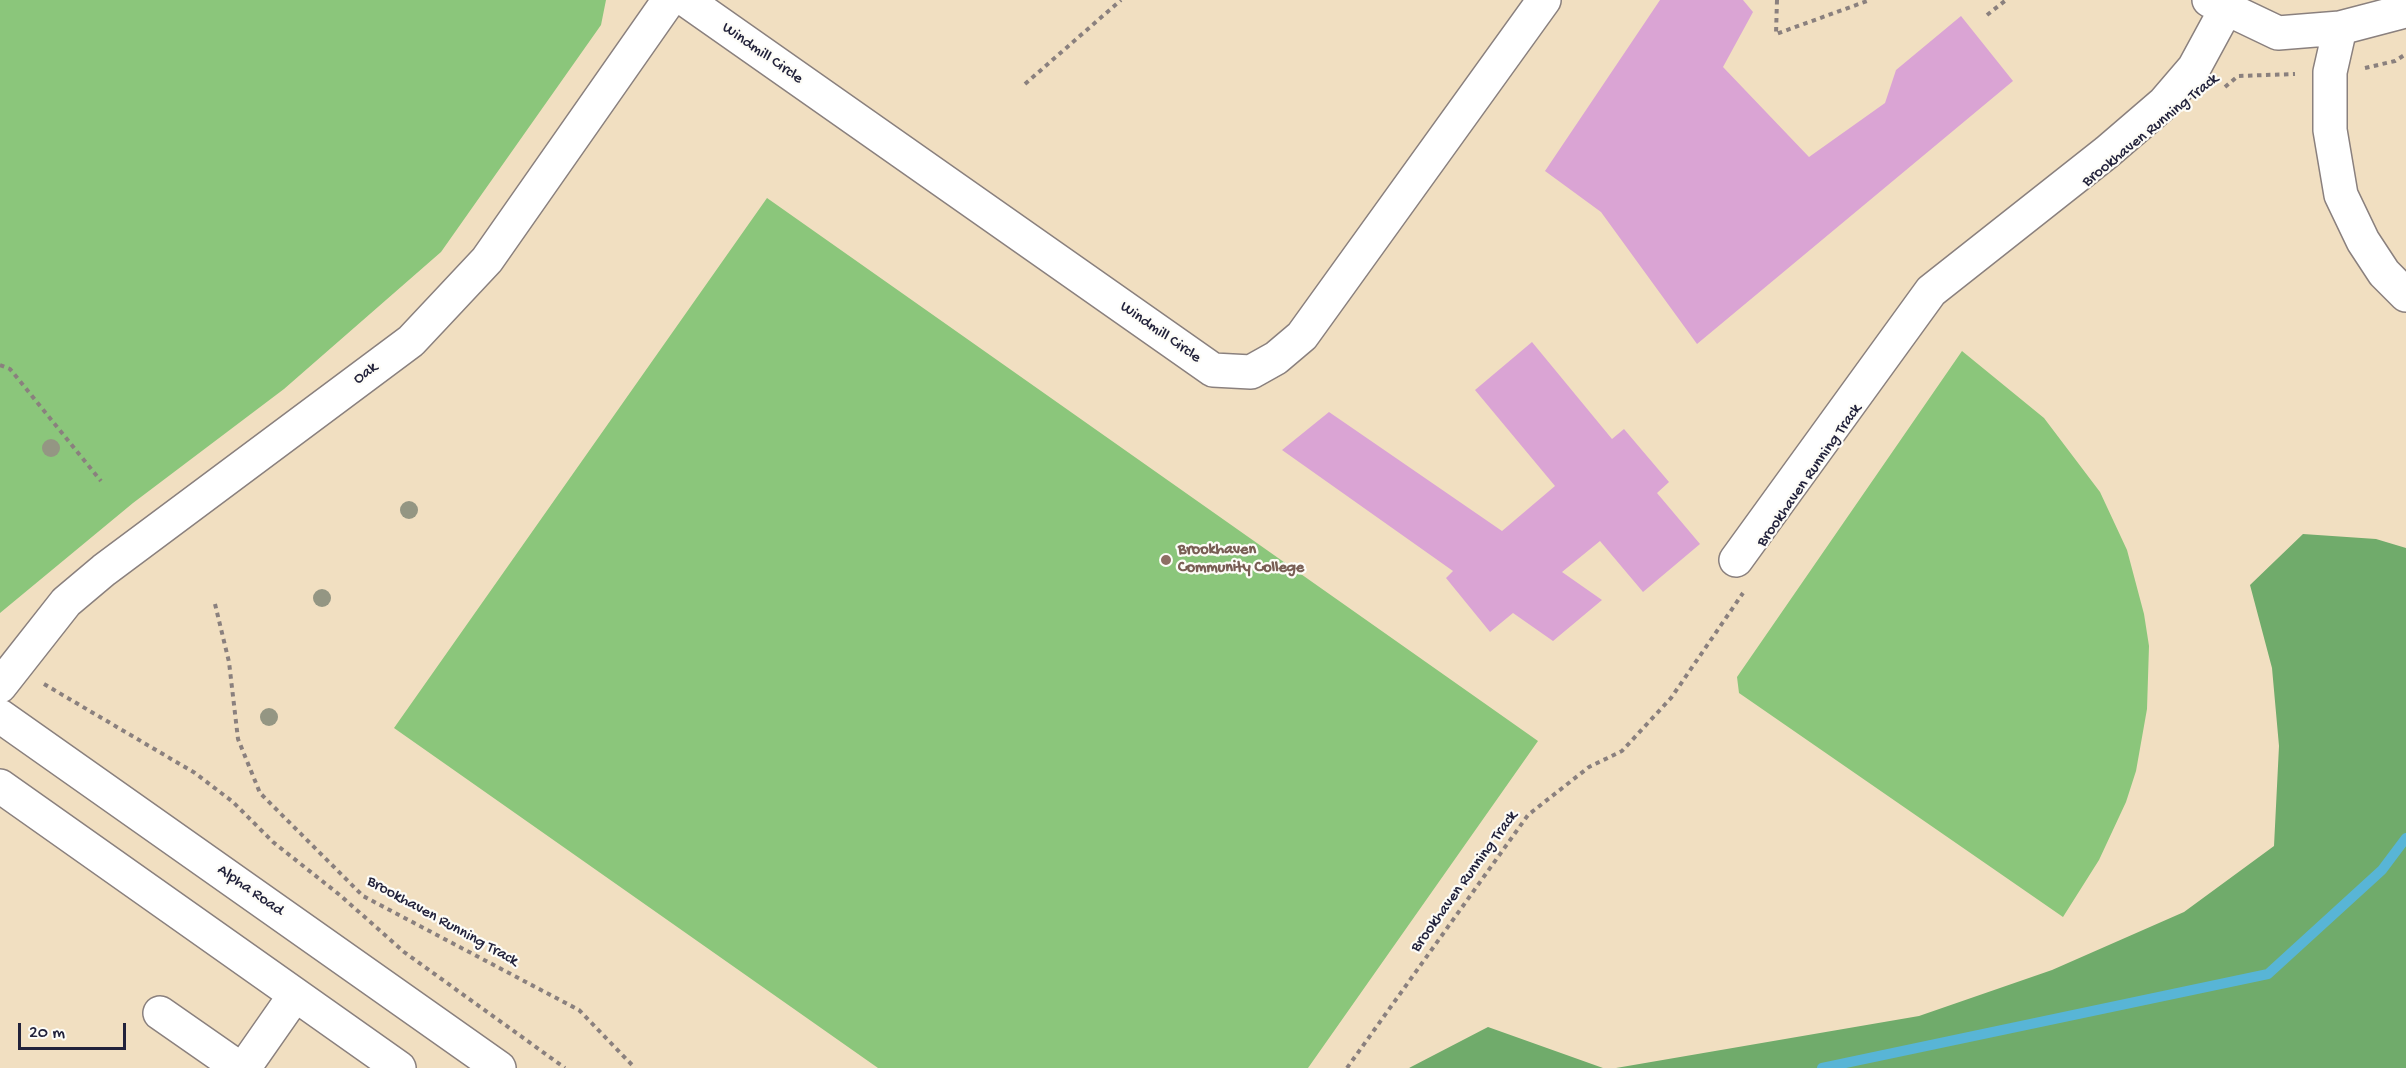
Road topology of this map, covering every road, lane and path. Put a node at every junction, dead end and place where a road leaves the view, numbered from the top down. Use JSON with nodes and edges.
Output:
{"nodes":[{"id":1,"x":669,"y":0,"type":"edge"},
{"id":2,"x":686,"y":0,"type":"edge"},
{"id":3,"x":1121,"y":0,"type":"edge"},
{"id":4,"x":1544,"y":0,"type":"edge"},
{"id":5,"x":1777,"y":0,"type":"edge"},
{"id":6,"x":1870,"y":0,"type":"edge"},
{"id":7,"x":2006,"y":0,"type":"edge"},
{"id":8,"x":2218,"y":5,"type":"edge"},
{"id":9,"x":2406,"y":7,"type":"edge"},
{"id":10,"x":1988,"y":15,"type":"dead end"},
{"id":11,"x":2340,"y":28,"type":"junction"},
{"id":12,"x":2406,"y":54,"type":"edge"},
{"id":13,"x":2330,"y":72,"type":"junction"},
{"id":14,"x":1025,"y":84,"type":"dead end"},
{"id":15,"x":2220,"y":91,"type":"dead end"},
{"id":16,"x":2406,"y":294,"type":"edge"},
{"id":17,"x":0,"y":365,"type":"edge"},
{"id":18,"x":101,"y":481,"type":"dead end"},
{"id":19,"x":1741,"y":575,"type":"joint"},
{"id":20,"x":215,"y":604,"type":"dead end"},
{"id":21,"x":0,"y":686,"type":"edge"},
{"id":22,"x":72,"y":702,"type":"dead end"},
{"id":23,"x":0,"y":716,"type":"edge"},
{"id":24,"x":0,"y":786,"type":"edge"},
{"id":25,"x":296,"y":995,"type":"junction"},
{"id":26,"x":160,"y":1013,"type":"dead end"},
{"id":27,"x":238,"y":1068,"type":"edge"},
{"id":28,"x":244,"y":1068,"type":"edge"},
{"id":29,"x":399,"y":1068,"type":"edge"},
{"id":30,"x":499,"y":1068,"type":"edge"},
{"id":31,"x":565,"y":1068,"type":"edge"},
{"id":32,"x":635,"y":1068,"type":"edge"},
{"id":33,"x":1347,"y":1068,"type":"edge"}],
"edges":[{"from":1,"to":21,"type":"street","name":"Oak"},
{"from":2,"to":4,"type":"street","name":"Windmill Circle"},
{"from":3,"to":14,"type":"path"},
{"from":5,"to":6,"type":"path"},
{"from":7,"to":10,"type":"path"},
{"from":8,"to":11,"type":"street"},
{"from":8,"to":19,"type":"street"},
{"from":9,"to":11,"type":"street"},
{"from":11,"to":13,"type":"street"},
{"from":12,"to":13,"type":"path","name":"Brookhaven Running Track"},
{"from":13,"to":15,"type":"path","name":"Brookhaven Running Track"},
{"from":13,"to":16,"type":"street"},
{"from":17,"to":18,"type":"path"},
{"from":19,"to":33,"type":"path","name":"Brookhaven Running Track"},
{"from":20,"to":32,"type":"path","name":"Brookhaven Running Track"},
{"from":22,"to":31,"type":"path"},
{"from":23,"to":30,"type":"street","name":"Alpha Road"},
{"from":24,"to":25,"type":"street"},
{"from":25,"to":28,"type":"street"},
{"from":25,"to":29,"type":"street"},
{"from":26,"to":27,"type":"street"}]}
